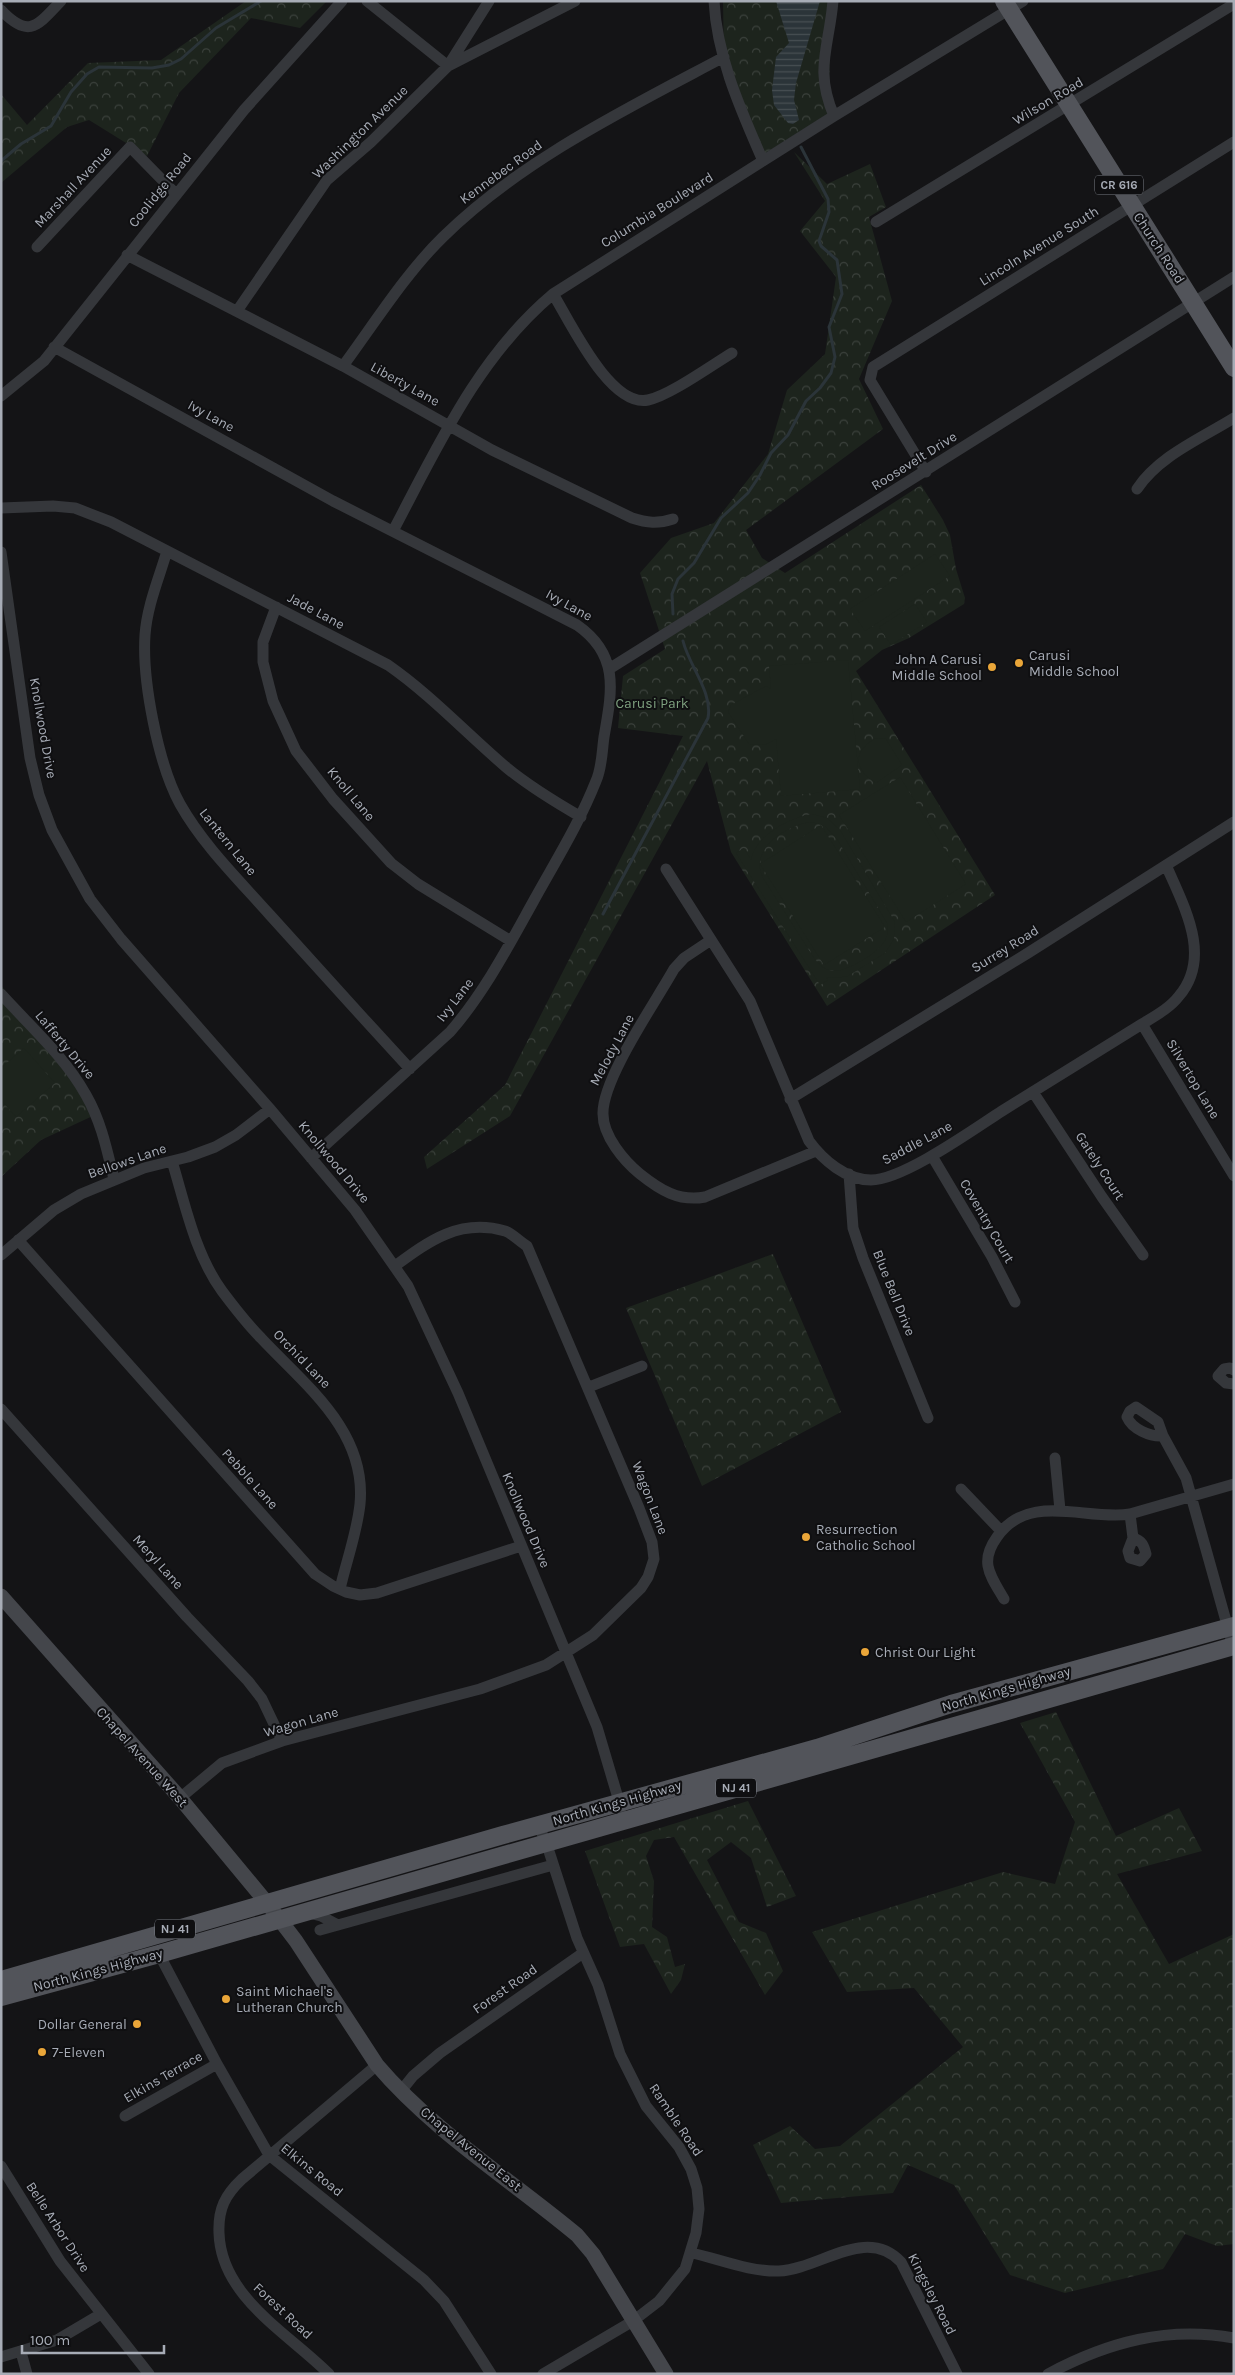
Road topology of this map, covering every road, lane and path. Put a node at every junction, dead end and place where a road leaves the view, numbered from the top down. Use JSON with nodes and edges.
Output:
{"nodes":[{"id":1,"x":61,"y":1,"type":"edge"},
{"id":2,"x":342,"y":1,"type":"edge"},
{"id":3,"x":367,"y":1,"type":"edge"},
{"id":4,"x":489,"y":1,"type":"edge"},
{"id":5,"x":575,"y":1,"type":"edge"},
{"id":6,"x":714,"y":1,"type":"edge"},
{"id":7,"x":833,"y":1,"type":"edge"},
{"id":8,"x":1012,"y":4,"type":"edge"},
{"id":9,"x":1234,"y":4,"type":"edge"},
{"id":10,"x":1,"y":10,"type":"edge"},
{"id":11,"x":724,"y":57,"type":"junction"},
{"id":12,"x":448,"y":66,"type":"junction"},
{"id":13,"x":1070,"y":106,"type":"junction"},
{"id":14,"x":834,"y":116,"type":"junction"},
{"id":15,"x":1234,"y":142,"type":"edge"},
{"id":16,"x":763,"y":161,"type":"junction"},
{"id":17,"x":176,"y":194,"type":"junction"},
{"id":18,"x":1132,"y":206,"type":"junction"},
{"id":19,"x":876,"y":222,"type":"dead end"},
{"id":20,"x":38,"y":247,"type":"dead end"},
{"id":21,"x":127,"y":255,"type":"junction"},
{"id":22,"x":1234,"y":278,"type":"edge"},
{"id":23,"x":552,"y":294,"type":"junction"},
{"id":24,"x":1193,"y":302,"type":"junction"},
{"id":25,"x":237,"y":311,"type":"junction"},
{"id":26,"x":54,"y":347,"type":"junction"},
{"id":27,"x":732,"y":353,"type":"dead end"},
{"id":28,"x":343,"y":366,"type":"junction"},
{"id":29,"x":1234,"y":368,"type":"edge"},
{"id":30,"x":1,"y":396,"type":"edge"},
{"id":31,"x":1234,"y":418,"type":"edge"},
{"id":32,"x":449,"y":425,"type":"junction"},
{"id":33,"x":926,"y":472,"type":"junction"},
{"id":34,"x":1137,"y":490,"type":"dead end"},
{"id":35,"x":1,"y":508,"type":"edge"},
{"id":36,"x":673,"y":519,"type":"dead end"},
{"id":37,"x":393,"y":531,"type":"junction"},
{"id":38,"x":167,"y":551,"type":"junction"},
{"id":39,"x":1,"y":552,"type":"edge"},
{"id":40,"x":276,"y":607,"type":"junction"},
{"id":41,"x":609,"y":669,"type":"junction"},
{"id":42,"x":581,"y":817,"type":"junction"},
{"id":43,"x":1234,"y":822,"type":"edge"},
{"id":44,"x":1166,"y":865,"type":"junction"},
{"id":45,"x":666,"y":869,"type":"dead end"},
{"id":46,"x":711,"y":940,"type":"junction"},
{"id":47,"x":511,"y":941,"type":"junction"},
{"id":48,"x":1,"y":994,"type":"edge"},
{"id":49,"x":1142,"y":1024,"type":"junction"},
{"id":50,"x":410,"y":1070,"type":"junction"},
{"id":51,"x":1033,"y":1092,"type":"junction"},
{"id":52,"x":790,"y":1099,"type":"junction"},
{"id":53,"x":270,"y":1109,"type":"junction"},
{"id":54,"x":816,"y":1152,"type":"junction"},
{"id":55,"x":932,"y":1156,"type":"junction"},
{"id":56,"x":311,"y":1158,"type":"junction"},
{"id":57,"x":172,"y":1161,"type":"junction"},
{"id":58,"x":849,"y":1174,"type":"junction"},
{"id":59,"x":1234,"y":1176,"type":"edge"},
{"id":60,"x":114,"y":1179,"type":"junction"},
{"id":61,"x":18,"y":1240,"type":"junction"},
{"id":62,"x":1142,"y":1255,"type":"dead end"},
{"id":63,"x":1,"y":1256,"type":"edge"},
{"id":64,"x":395,"y":1266,"type":"junction"},
{"id":65,"x":1015,"y":1302,"type":"dead end"},
{"id":66,"x":642,"y":1366,"type":"dead end"},
{"id":67,"x":1234,"y":1370,"type":"edge"},
{"id":68,"x":1234,"y":1384,"type":"edge"},
{"id":69,"x":589,"y":1387,"type":"junction"},
{"id":70,"x":1,"y":1409,"type":"edge"},
{"id":71,"x":928,"y":1418,"type":"dead end"},
{"id":72,"x":1163,"y":1436,"type":"dead end"},
{"id":73,"x":1055,"y":1458,"type":"dead end"},
{"id":74,"x":1234,"y":1484,"type":"edge"},
{"id":75,"x":961,"y":1489,"type":"dead end"},
{"id":76,"x":1192,"y":1497,"type":"junction"},
{"id":77,"x":1060,"y":1510,"type":"junction"},
{"id":78,"x":1131,"y":1520,"type":"junction"},
{"id":79,"x":1001,"y":1531,"type":"junction"},
{"id":80,"x":1133,"y":1538,"type":"dead end"},
{"id":81,"x":521,"y":1546,"type":"junction"},
{"id":82,"x":340,"y":1589,"type":"junction"},
{"id":83,"x":1,"y":1596,"type":"edge"},
{"id":84,"x":1004,"y":1599,"type":"dead end"},
{"id":85,"x":1231,"y":1627,"type":"edge"},
{"id":86,"x":1233,"y":1646,"type":"edge"},
{"id":87,"x":565,"y":1651,"type":"junction"},
{"id":88,"x":282,"y":1741,"type":"junction"},
{"id":89,"x":180,"y":1798,"type":"junction"},
{"id":90,"x":619,"y":1802,"type":"junction"},
{"id":91,"x":624,"y":1820,"type":"junction"},
{"id":92,"x":538,"y":1825,"type":"junction"},
{"id":93,"x":546,"y":1842,"type":"junction"},
{"id":94,"x":553,"y":1865,"type":"junction"},
{"id":95,"x":267,"y":1903,"type":"junction"},
{"id":96,"x":305,"y":1912,"type":"junction"},
{"id":97,"x":280,"y":1919,"type":"junction"},
{"id":98,"x":338,"y":1925,"type":"junction"},
{"id":99,"x":320,"y":1930,"type":"dead end"},
{"id":100,"x":584,"y":1953,"type":"junction"},
{"id":101,"x":159,"y":1954,"type":"junction"},
{"id":102,"x":1,"y":1980,"type":"edge"},
{"id":103,"x":1,"y":1997,"type":"edge"},
{"id":104,"x":217,"y":2064,"type":"junction"},
{"id":105,"x":377,"y":2065,"type":"junction"},
{"id":106,"x":401,"y":2091,"type":"junction"},
{"id":107,"x":125,"y":2116,"type":"dead end"},
{"id":108,"x":269,"y":2155,"type":"junction"},
{"id":109,"x":1,"y":2166,"type":"edge"},
{"id":110,"x":692,"y":2252,"type":"junction"},
{"id":111,"x":101,"y":2314,"type":"junction"},
{"id":112,"x":633,"y":2321,"type":"junction"},
{"id":113,"x":1234,"y":2338,"type":"edge"},
{"id":114,"x":21,"y":2352,"type":"junction"},
{"id":115,"x":1,"y":2357,"type":"edge"},
{"id":116,"x":26,"y":2374,"type":"edge"},
{"id":117,"x":148,"y":2374,"type":"edge"},
{"id":118,"x":329,"y":2374,"type":"edge"},
{"id":119,"x":491,"y":2374,"type":"edge"},
{"id":120,"x":543,"y":2374,"type":"edge"},
{"id":121,"x":666,"y":2374,"type":"edge"},
{"id":122,"x":957,"y":2374,"type":"edge"},
{"id":123,"x":1048,"y":2374,"type":"edge"}],
"edges":[{"from":1,"to":10,"type":"street"},
{"from":2,"to":17,"type":"street","name":"Coolidge Road"},
{"from":3,"to":12,"type":"street"},
{"from":4,"to":12,"type":"street","name":"Washington Avenue"},
{"from":5,"to":12,"type":"street"},
{"from":6,"to":11,"type":"street"},
{"from":7,"to":14,"type":"street"},
{"from":8,"to":13,"type":"main road","name":"Church Road","number":"CR 616"},
{"from":8,"to":14,"type":"street","name":"Columbia Boulevard"},
{"from":9,"to":13,"type":"street","name":"Wilson Road"},
{"from":11,"to":16,"type":"street"},
{"from":11,"to":28,"type":"street","name":"Kennebec Road"},
{"from":12,"to":25,"type":"street","name":"Washington Avenue"},
{"from":13,"to":18,"type":"main road","name":"Church Road","number":"CR 616"},
{"from":13,"to":19,"type":"street","name":"Wilson Road"},
{"from":14,"to":16,"type":"street","name":"Columbia Boulevard"},
{"from":15,"to":18,"type":"street","name":"Lincoln Avenue South"},
{"from":16,"to":23,"type":"street","name":"Columbia Boulevard"},
{"from":17,"to":20,"type":"street","name":"Marshall Avenue"},
{"from":17,"to":21,"type":"street","name":"Coolidge Road"},
{"from":18,"to":24,"type":"main road","name":"Church Road","number":"CR 616"},
{"from":18,"to":33,"type":"street","name":"Lincoln Avenue South"},
{"from":21,"to":25,"type":"street","name":"Liberty Lane"},
{"from":21,"to":26,"type":"street","name":"Coolidge Road"},
{"from":22,"to":24,"type":"street","name":"Roosevelt Drive"},
{"from":23,"to":27,"type":"street"},
{"from":23,"to":32,"type":"street","name":"Columbia Boulevard"},
{"from":24,"to":29,"type":"main road","name":"Church Road","number":"CR 616"},
{"from":24,"to":33,"type":"street","name":"Roosevelt Drive"},
{"from":25,"to":28,"type":"street","name":"Liberty Lane"},
{"from":26,"to":30,"type":"street","name":"Coolidge Road"},
{"from":26,"to":37,"type":"street","name":"Ivy Lane"},
{"from":28,"to":32,"type":"street","name":"Liberty Lane"},
{"from":31,"to":34,"type":"street"},
{"from":32,"to":36,"type":"street","name":"Liberty Lane"},
{"from":32,"to":37,"type":"street","name":"Columbia Boulevard"},
{"from":33,"to":41,"type":"street","name":"Roosevelt Drive"},
{"from":35,"to":38,"type":"street","name":"Jade Lane"},
{"from":37,"to":41,"type":"street","name":"Ivy Lane"},
{"from":38,"to":40,"type":"street","name":"Jade Lane"},
{"from":38,"to":50,"type":"street","name":"Lantern Lane"},
{"from":39,"to":53,"type":"street","name":"Knollwood Drive"},
{"from":40,"to":42,"type":"street","name":"Jade Lane"},
{"from":40,"to":47,"type":"street","name":"Knoll Lane"},
{"from":41,"to":42,"type":"street","name":"Ivy Lane"},
{"from":42,"to":47,"type":"street","name":"Ivy Lane"},
{"from":43,"to":44,"type":"street","name":"Surrey Road"},
{"from":44,"to":49,"type":"street","name":"Saddle Lane"},
{"from":44,"to":52,"type":"street","name":"Surrey Road"},
{"from":45,"to":46,"type":"street","name":"Saddle Lane"},
{"from":46,"to":52,"type":"street","name":"Saddle Lane"},
{"from":46,"to":54,"type":"street","name":"Melody Lane"},
{"from":47,"to":50,"type":"street","name":"Ivy Lane"},
{"from":48,"to":60,"type":"street","name":"Lafferty Drive"},
{"from":49,"to":51,"type":"street","name":"Saddle Lane"},
{"from":49,"to":59,"type":"street","name":"Silvertop Lane"},
{"from":50,"to":56,"type":"street","name":"Ivy Lane"},
{"from":51,"to":55,"type":"street","name":"Saddle Lane"},
{"from":51,"to":62,"type":"street","name":"Gately Court"},
{"from":52,"to":54,"type":"street","name":"Saddle Lane"},
{"from":53,"to":56,"type":"street","name":"Knollwood Drive"},
{"from":53,"to":57,"type":"street","name":"Bellows Lane"},
{"from":54,"to":58,"type":"street","name":"Saddle Lane"},
{"from":55,"to":58,"type":"street","name":"Saddle Lane"},
{"from":55,"to":65,"type":"street","name":"Coventry Court"},
{"from":56,"to":64,"type":"street","name":"Knollwood Drive"},
{"from":57,"to":60,"type":"street","name":"Bellows Lane"},
{"from":57,"to":82,"type":"street","name":"Orchid Lane"},
{"from":58,"to":71,"type":"street","name":"Blue Bell Drive"},
{"from":60,"to":61,"type":"street","name":"Bellows Lane"},
{"from":61,"to":63,"type":"street","name":"Bellows Lane"},
{"from":61,"to":82,"type":"street","name":"Pebble Lane"},
{"from":64,"to":69,"type":"street","name":"Wagon Lane"},
{"from":64,"to":81,"type":"street","name":"Knollwood Drive"},
{"from":66,"to":69,"type":"street"},
{"from":67,"to":68,"type":"street"},
{"from":69,"to":87,"type":"street","name":"Wagon Lane"},
{"from":70,"to":88,"type":"street","name":"Meryl Lane"},
{"from":72,"to":76,"type":"street"},
{"from":73,"to":77,"type":"street"},
{"from":74,"to":76,"type":"street"},
{"from":75,"to":79,"type":"street"},
{"from":76,"to":78,"type":"street"},
{"from":76,"to":85,"type":"street"},
{"from":77,"to":78,"type":"street"},
{"from":77,"to":79,"type":"street"},
{"from":78,"to":80,"type":"street"},
{"from":79,"to":84,"type":"street"},
{"from":81,"to":82,"type":"street","name":"Pebble Lane"},
{"from":81,"to":87,"type":"street","name":"Knollwood Drive"},
{"from":83,"to":89,"type":"street","name":"Chapel Avenue West"},
{"from":85,"to":86,"type":"street"},
{"from":85,"to":90,"type":"main road","name":"North Kings Highway","number":"NJ 41"},
{"from":86,"to":91,"type":"main road","name":"North Kings Highway","number":"NJ 41"},
{"from":87,"to":88,"type":"street","name":"Wagon Lane"},
{"from":87,"to":90,"type":"street","name":"Knollwood Drive"},
{"from":88,"to":89,"type":"street","name":"Wagon Lane"},
{"from":89,"to":95,"type":"street","name":"Chapel Avenue West"},
{"from":90,"to":91,"type":"street","name":"Knollwood Drive"},
{"from":90,"to":92,"type":"main road","name":"North Kings Highway","number":"NJ 41"},
{"from":91,"to":93,"type":"main road","name":"North Kings Highway","number":"NJ 41"},
{"from":92,"to":93,"type":"street","name":"Ramble Road"},
{"from":92,"to":95,"type":"main road","name":"North Kings Highway","number":"NJ 41"},
{"from":93,"to":94,"type":"street","name":"Ramble Road"},
{"from":93,"to":96,"type":"main road","name":"North Kings Highway","number":"NJ 41"},
{"from":94,"to":98,"type":"street"},
{"from":94,"to":100,"type":"street","name":"Ramble Road"},
{"from":95,"to":97,"type":"street","name":"Chapel Avenue West"},
{"from":95,"to":102,"type":"main road","name":"North Kings Highway","number":"NJ 41"},
{"from":96,"to":97,"type":"main road","name":"North Kings Highway","number":"NJ 41"},
{"from":96,"to":98,"type":"street"},
{"from":97,"to":101,"type":"main road","name":"North Kings Highway","number":"NJ 41"},
{"from":97,"to":105,"type":"street","name":"Chapel Avenue East"},
{"from":98,"to":99,"type":"street"},
{"from":100,"to":106,"type":"street","name":"Forest Road"},
{"from":100,"to":110,"type":"street","name":"Ramble Road"},
{"from":101,"to":103,"type":"main road","name":"North Kings Highway","number":"NJ 41"},
{"from":101,"to":104,"type":"street","name":"Elkins Road"},
{"from":104,"to":107,"type":"street","name":"Elkins Terrace"},
{"from":104,"to":108,"type":"street","name":"Elkins Road"},
{"from":105,"to":106,"type":"street","name":"Chapel Avenue East"},
{"from":105,"to":108,"type":"street","name":"Forest Road"},
{"from":106,"to":112,"type":"street","name":"Chapel Avenue East"},
{"from":108,"to":118,"type":"street","name":"Forest Road"},
{"from":108,"to":119,"type":"street","name":"Elkins Road"},
{"from":109,"to":111,"type":"street","name":"Belle Arbor Drive"},
{"from":110,"to":112,"type":"street","name":"Ramble Road"},
{"from":110,"to":122,"type":"street","name":"Kingsley Road"},
{"from":111,"to":114,"type":"street"},
{"from":111,"to":117,"type":"street","name":"Belle Arbor Drive"},
{"from":112,"to":120,"type":"street","name":"Ramble Road"},
{"from":112,"to":121,"type":"street","name":"Chapel Avenue East"},
{"from":113,"to":123,"type":"street"},
{"from":114,"to":115,"type":"street"},
{"from":114,"to":116,"type":"street"}]}
